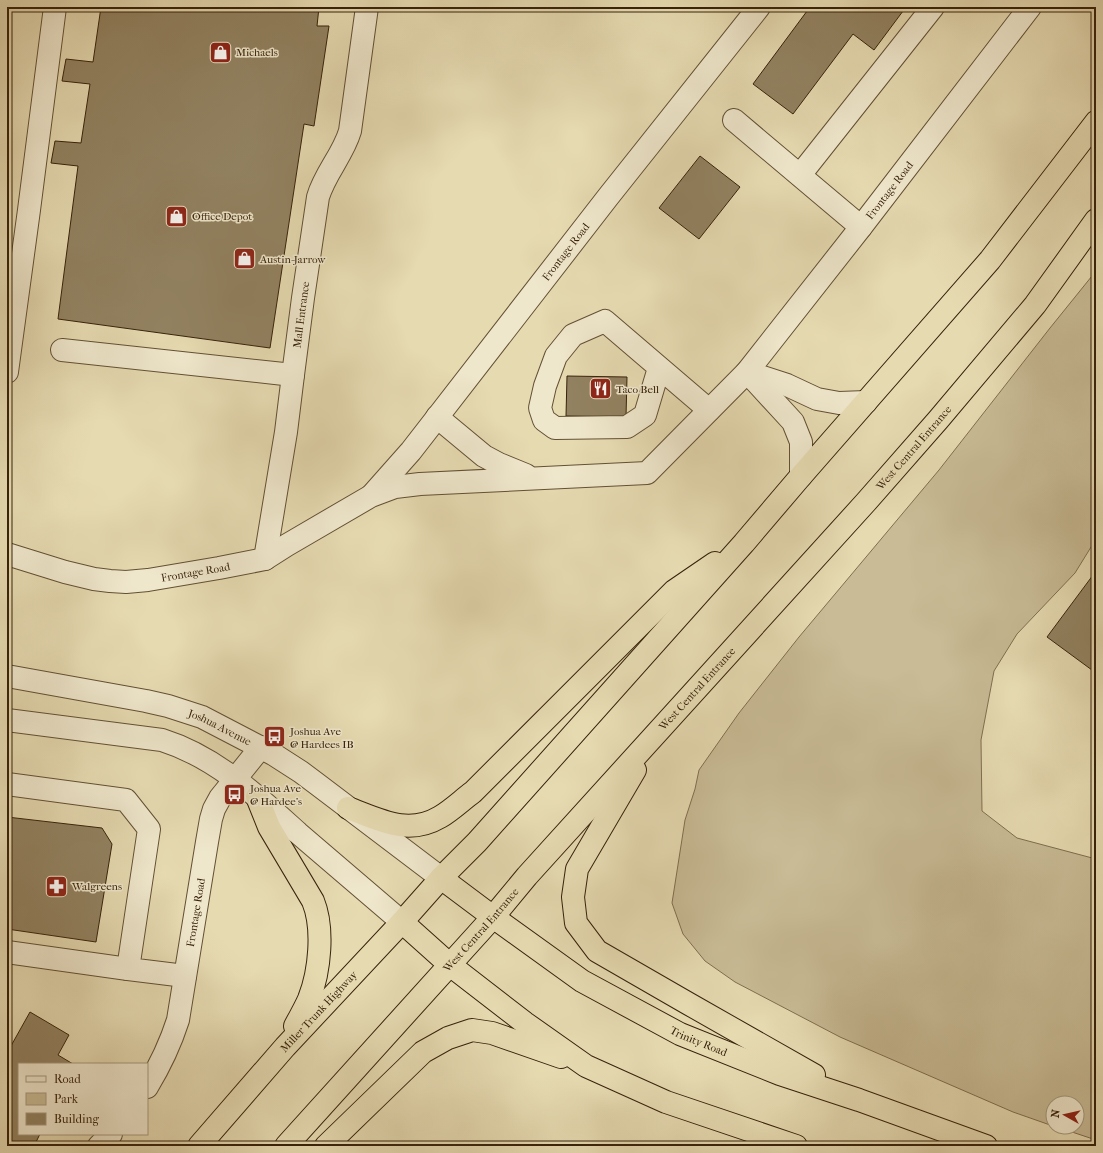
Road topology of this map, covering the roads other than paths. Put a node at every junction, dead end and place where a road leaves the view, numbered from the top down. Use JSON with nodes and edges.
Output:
{"nodes":[{"id":1,"x":55,"y":7,"type":"edge"},
{"id":2,"x":368,"y":7,"type":"edge"},
{"id":3,"x":759,"y":7,"type":"edge"},
{"id":4,"x":933,"y":7,"type":"edge"},
{"id":5,"x":1030,"y":7,"type":"edge"},
{"id":6,"x":734,"y":120,"type":"dead end"},
{"id":7,"x":1096,"y":122,"type":"edge"},
{"id":8,"x":800,"y":175,"type":"junction"},
{"id":9,"x":1096,"y":220,"type":"edge"},
{"id":10,"x":861,"y":227,"type":"junction"},
{"id":11,"x":62,"y":350,"type":"dead end"},
{"id":12,"x":660,"y":368,"type":"junction"},
{"id":13,"x":7,"y":372,"type":"edge"},
{"id":14,"x":747,"y":372,"type":"junction"},
{"id":15,"x":293,"y":375,"type":"junction"},
{"id":16,"x":866,"y":402,"type":"junction"},
{"id":17,"x":710,"y":410,"type":"junction"},
{"id":18,"x":437,"y":417,"type":"junction"},
{"id":19,"x":801,"y":476,"type":"junction"},
{"id":20,"x":534,"y":478,"type":"junction"},
{"id":21,"x":371,"y":496,"type":"junction"},
{"id":22,"x":744,"y":543,"type":"junction"},
{"id":23,"x":7,"y":554,"type":"edge"},
{"id":24,"x":265,"y":558,"type":"junction"},
{"id":25,"x":7,"y":676,"type":"edge"},
{"id":26,"x":7,"y":720,"type":"edge"},
{"id":27,"x":660,"y":728,"type":"junction"},
{"id":28,"x":261,"y":747,"type":"junction"},
{"id":29,"x":235,"y":779,"type":"junction"},
{"id":30,"x":7,"y":784,"type":"edge"},
{"id":31,"x":257,"y":797,"type":"junction"},
{"id":32,"x":348,"y":808,"type":"junction"},
{"id":33,"x":441,"y":878,"type":"junction"},
{"id":34,"x":493,"y":917,"type":"junction"},
{"id":35,"x":402,"y":922,"type":"junction"},
{"id":36,"x":7,"y":952,"type":"edge"},
{"id":37,"x":450,"y":965,"type":"junction"},
{"id":38,"x":128,"y":969,"type":"junction"},
{"id":39,"x":185,"y":976,"type":"junction"},
{"id":40,"x":285,"y":1047,"type":"junction"},
{"id":41,"x":586,"y":1066,"type":"junction"},
{"id":42,"x":148,"y":1085,"type":"edge"},
{"id":43,"x":859,"y":1100,"type":"junction"},
{"id":44,"x":110,"y":1135,"type":"edge"},
{"id":45,"x":790,"y":1145,"type":"edge"},
{"id":46,"x":99,"y":1146,"type":"edge"},
{"id":47,"x":198,"y":1146,"type":"edge"},
{"id":48,"x":286,"y":1146,"type":"edge"},
{"id":49,"x":326,"y":1146,"type":"edge"},
{"id":50,"x":986,"y":1146,"type":"edge"}],
"edges":[{"from":1,"to":13,"type":"street"},
{"from":2,"to":15,"type":"street","name":"Mall Entrance"},
{"from":3,"to":18,"type":"street","name":"Frontage Road"},
{"from":4,"to":8,"type":"street"},
{"from":5,"to":10,"type":"street","name":"Frontage Road"},
{"from":6,"to":8,"type":"street"},
{"from":7,"to":16,"type":"highway"},
{"from":8,"to":10,"type":"street"},
{"from":9,"to":27,"type":"highway","name":"West Central Entrance"},
{"from":10,"to":14,"type":"street","name":"Frontage Road"},
{"from":11,"to":15,"type":"street"},
{"from":12,"to":12,"type":"street"},
{"from":12,"to":17,"type":"street"},
{"from":14,"to":16,"type":"street"},
{"from":14,"to":17,"type":"street","name":"Frontage Road"},
{"from":14,"to":19,"type":"street"},
{"from":15,"to":24,"type":"street","name":"Mall Entrance"},
{"from":16,"to":19,"type":"highway"},
{"from":17,"to":20,"type":"street","name":"Frontage Road"},
{"from":18,"to":20,"type":"street"},
{"from":18,"to":21,"type":"street","name":"Frontage Road"},
{"from":19,"to":22,"type":"highway"},
{"from":20,"to":21,"type":"street","name":"Frontage Road"},
{"from":21,"to":24,"type":"street","name":"Frontage Road"},
{"from":22,"to":32,"type":"highway"},
{"from":22,"to":33,"type":"highway"},
{"from":23,"to":24,"type":"street","name":"Frontage Road"},
{"from":25,"to":28,"type":"street","name":"Joshua Avenue"},
{"from":26,"to":29,"type":"street"},
{"from":27,"to":34,"type":"highway","name":"West Central Entrance"},
{"from":27,"to":43,"type":"highway"},
{"from":28,"to":29,"type":"street","name":"Frontage Road"},
{"from":28,"to":32,"type":"street","name":"Joshua Avenue"},
{"from":29,"to":31,"type":"street"},
{"from":29,"to":39,"type":"street","name":"Frontage Road"},
{"from":30,"to":38,"type":"street"},
{"from":31,"to":35,"type":"street"},
{"from":31,"to":40,"type":"highway"},
{"from":32,"to":33,"type":"street","name":"Joshua Avenue"},
{"from":33,"to":34,"type":"highway","name":"Trinity Road"},
{"from":33,"to":35,"type":"highway","name":"Miller Trunk Highway"},
{"from":34,"to":37,"type":"highway","name":"West Central Entrance"},
{"from":34,"to":43,"type":"highway","name":"Trinity Road"},
{"from":35,"to":37,"type":"highway"},
{"from":35,"to":40,"type":"highway","name":"Miller Trunk Highway"},
{"from":36,"to":38,"type":"street"},
{"from":37,"to":41,"type":"highway"},
{"from":37,"to":48,"type":"highway","name":"West Central Entrance"},
{"from":38,"to":39,"type":"street"},
{"from":39,"to":42,"type":"street","name":"Frontage Road"},
{"from":40,"to":47,"type":"highway","name":"Miller Trunk Highway"},
{"from":41,"to":45,"type":"highway"},
{"from":41,"to":49,"type":"highway"},
{"from":43,"to":50,"type":"highway","name":"Trinity Road"},
{"from":44,"to":46,"type":"street"}]}
